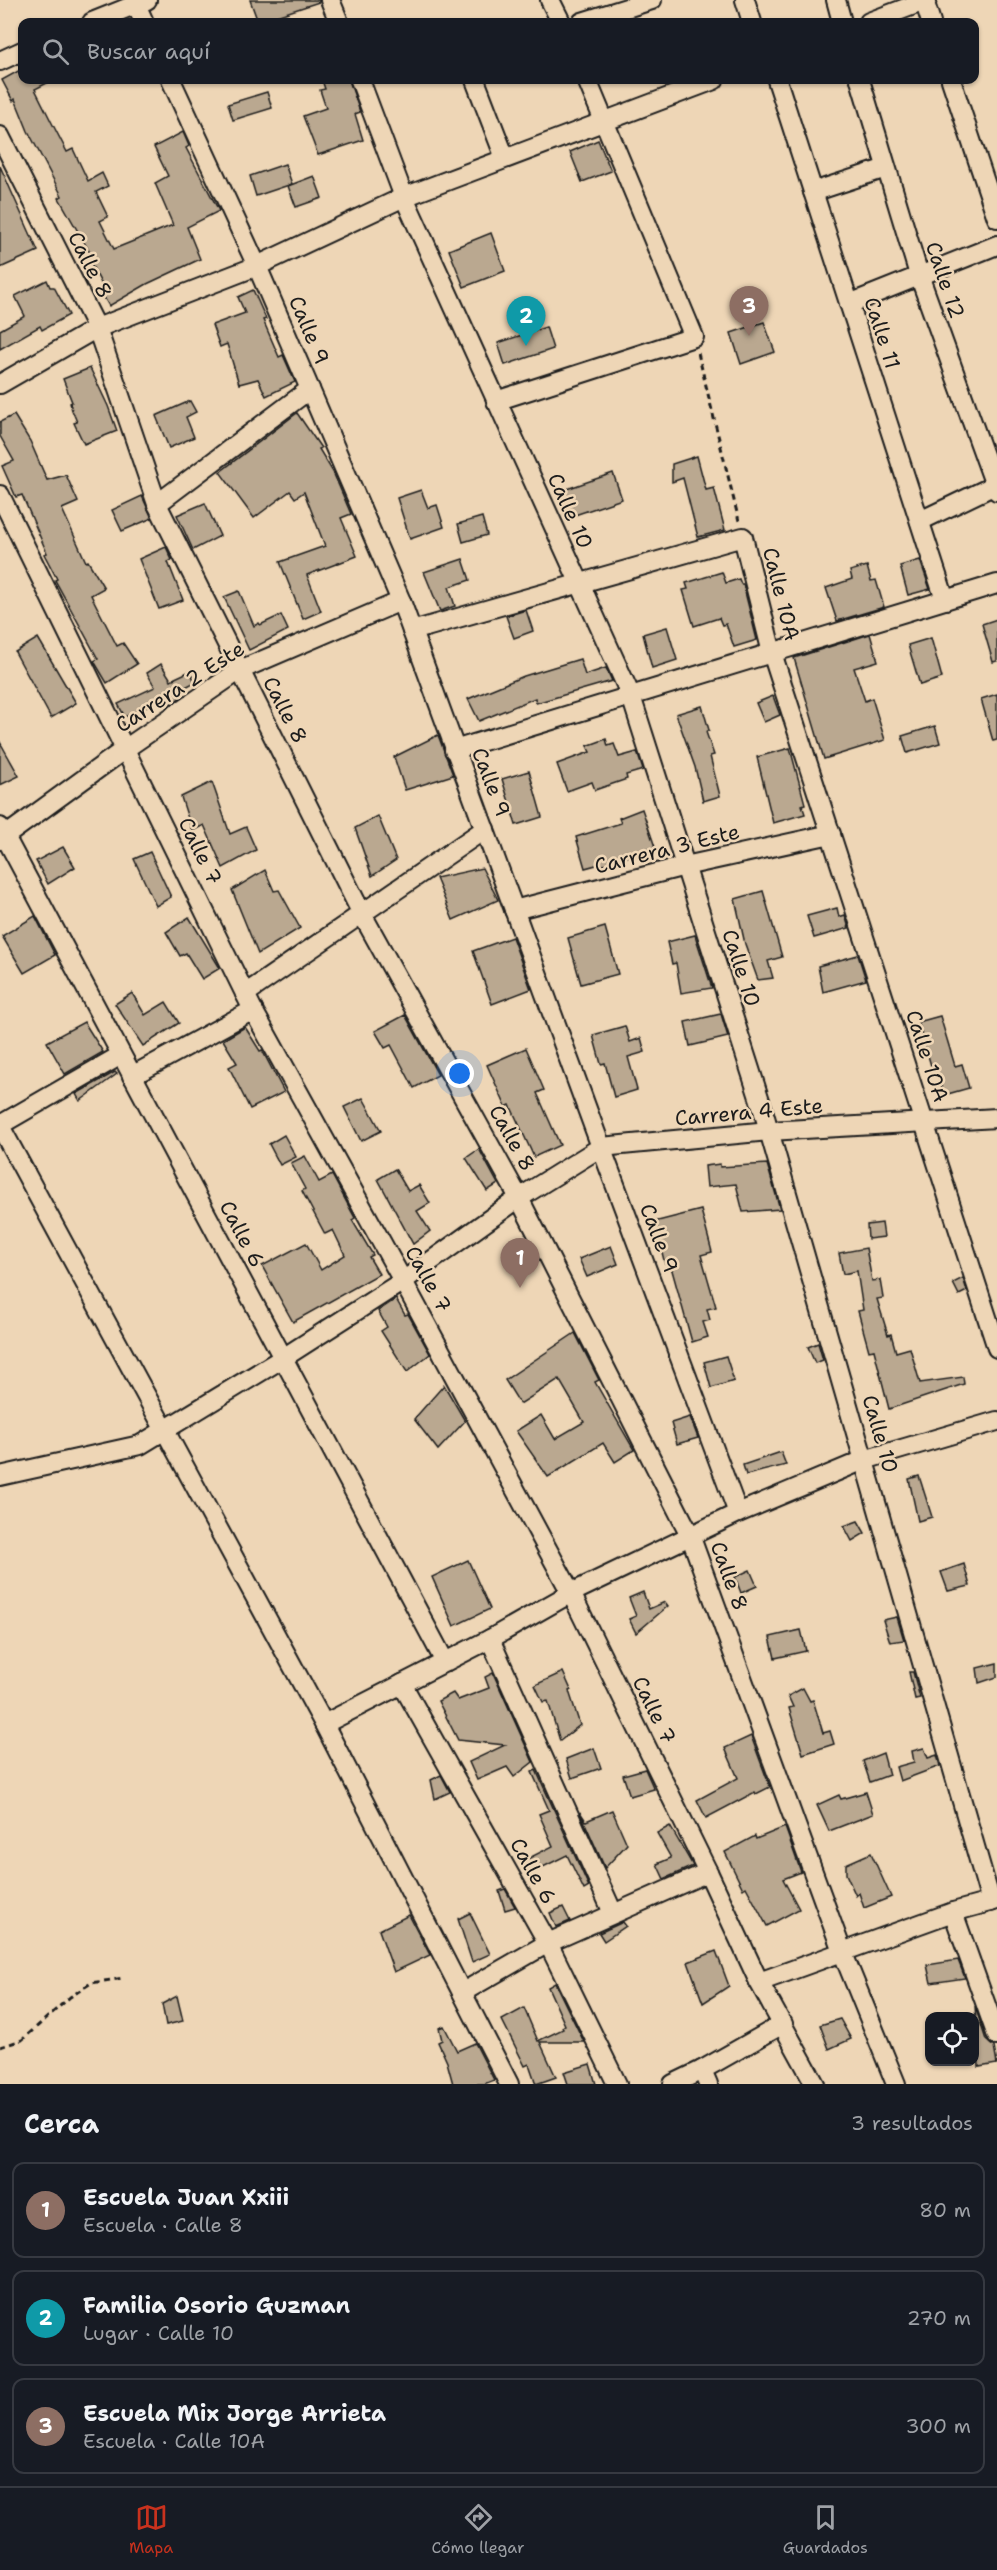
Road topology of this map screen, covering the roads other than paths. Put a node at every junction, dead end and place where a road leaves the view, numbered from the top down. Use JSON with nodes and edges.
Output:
{"nodes":[{"id":1,"x":330,"y":0,"type":"edge"},
{"id":2,"x":550,"y":0,"type":"edge"},
{"id":3,"x":652,"y":0,"type":"edge"},
{"id":4,"x":745,"y":0,"type":"edge"},
{"id":5,"x":836,"y":0,"type":"edge"},
{"id":6,"x":925,"y":0,"type":"edge"},
{"id":7,"x":139,"y":1,"type":"edge"},
{"id":8,"x":101,"y":18,"type":"edge"},
{"id":9,"x":143,"y":18,"type":"edge"},
{"id":10,"x":337,"y":18,"type":"edge"},
{"id":11,"x":559,"y":18,"type":"edge"},
{"id":12,"x":595,"y":18,"type":"edge"},
{"id":13,"x":751,"y":18,"type":"edge"},
{"id":14,"x":841,"y":18,"type":"edge"},
{"id":15,"x":879,"y":18,"type":"edge"},
{"id":16,"x":931,"y":18,"type":"edge"},
{"id":17,"x":18,"y":53,"type":"edge"},
{"id":18,"x":0,"y":61,"type":"edge"},
{"id":19,"x":173,"y":84,"type":"edge"},
{"id":20,"x":362,"y":84,"type":"edge"},
{"id":21,"x":477,"y":84,"type":"edge"},
{"id":22,"x":589,"y":84,"type":"edge"},
{"id":23,"x":703,"y":84,"type":"edge"},
{"id":24,"x":778,"y":84,"type":"edge"},
{"id":25,"x":861,"y":84,"type":"edge"},
{"id":26,"x":952,"y":84,"type":"edge"},
{"id":27,"x":605,"y":119,"type":"junction"},
{"id":28,"x":0,"y":136,"type":"edge"},
{"id":29,"x":505,"y":158,"type":"junction"},
{"id":30,"x":886,"y":168,"type":"junction"},
{"id":31,"x":813,"y":192,"type":"junction"},
{"id":32,"x":404,"y":197,"type":"junction"},
{"id":33,"x":997,"y":218,"type":"edge"},
{"id":34,"x":997,"y":245,"type":"edge"},
{"id":35,"x":257,"y":266,"type":"junction"},
{"id":36,"x":919,"y":275,"type":"junction"},
{"id":37,"x":849,"y":304,"type":"junction"},
{"id":38,"x":97,"y":328,"type":"junction"},
{"id":39,"x":0,"y":384,"type":"edge"},
{"id":40,"x":310,"y":388,"type":"junction"},
{"id":41,"x":496,"y":401,"type":"junction"},
{"id":42,"x":996,"y":487,"type":"edge"},
{"id":43,"x":0,"y":495,"type":"edge"},
{"id":44,"x":157,"y":504,"type":"junction"},
{"id":45,"x":920,"y":521,"type":"junction"},
{"id":46,"x":579,"y":584,"type":"junction"},
{"id":47,"x":997,"y":584,"type":"edge"},
{"id":48,"x":945,"y":600,"type":"junction"},
{"id":49,"x":401,"y":601,"type":"junction"},
{"id":50,"x":412,"y":631,"type":"junction"},
{"id":51,"x":772,"y":653,"type":"junction"},
{"id":52,"x":240,"y":670,"type":"junction"},
{"id":53,"x":631,"y":696,"type":"junction"},
{"id":54,"x":125,"y":749,"type":"junction"},
{"id":55,"x":454,"y":750,"type":"junction"},
{"id":56,"x":485,"y":829,"type":"junction"},
{"id":57,"x":831,"y":834,"type":"junction"},
{"id":58,"x":2,"y":835,"type":"edge"},
{"id":59,"x":685,"y":866,"type":"junction"},
{"id":60,"x":514,"y":910,"type":"junction"},
{"id":61,"x":362,"y":914,"type":"junction"},
{"id":62,"x":249,"y":1002,"type":"junction"},
{"id":63,"x":121,"y":1055,"type":"junction"},
{"id":64,"x":132,"y":1076,"type":"junction"},
{"id":65,"x":997,"y":1118,"type":"edge"},
{"id":66,"x":924,"y":1122,"type":"junction"},
{"id":67,"x":0,"y":1125,"type":"edge"},
{"id":68,"x":769,"y":1131,"type":"junction"},
{"id":69,"x":601,"y":1147,"type":"junction"},
{"id":70,"x":519,"y":1198,"type":"junction"},
{"id":71,"x":404,"y":1281,"type":"junction"},
{"id":72,"x":997,"y":1348,"type":"edge"},
{"id":73,"x":284,"y":1358,"type":"junction"},
{"id":74,"x":997,"y":1422,"type":"edge"},
{"id":75,"x":165,"y":1431,"type":"junction"},
{"id":76,"x":864,"y":1460,"type":"junction"},
{"id":77,"x":0,"y":1476,"type":"edge"},
{"id":78,"x":738,"y":1513,"type":"junction"},
{"id":79,"x":690,"y":1535,"type":"junction"},
{"id":80,"x":571,"y":1593,"type":"junction"},
{"id":81,"x":490,"y":1639,"type":"junction"},
{"id":82,"x":445,"y":1662,"type":"junction"},
{"id":83,"x":402,"y":1684,"type":"junction"},
{"id":84,"x":324,"y":1724,"type":"junction"},
{"id":85,"x":708,"y":1872,"type":"junction"},
{"id":86,"x":994,"y":1901,"type":"edge"},
{"id":87,"x":953,"y":1912,"type":"junction"},
{"id":88,"x":613,"y":1913,"type":"junction"},
{"id":89,"x":548,"y":1943,"type":"junction"},
{"id":90,"x":842,"y":1951,"type":"junction"},
{"id":91,"x":759,"y":1982,"type":"junction"},
{"id":92,"x":463,"y":1992,"type":"junction"},
{"id":93,"x":783,"y":2024,"type":"junction"},
{"id":94,"x":997,"y":2036,"type":"edge"},
{"id":95,"x":705,"y":2077,"type":"edge"},
{"id":96,"x":509,"y":2084,"type":"edge"},
{"id":97,"x":617,"y":2084,"type":"edge"},
{"id":98,"x":673,"y":2084,"type":"edge"},
{"id":99,"x":815,"y":2084,"type":"edge"},
{"id":100,"x":896,"y":2084,"type":"edge"}],
"edges":[{"from":1,"to":10,"type":"street"},
{"from":2,"to":11,"type":"street"},
{"from":3,"to":12,"type":"street"},
{"from":4,"to":13,"type":"street"},
{"from":5,"to":14,"type":"street"},
{"from":6,"to":15,"type":"street"},
{"from":6,"to":16,"type":"street"},
{"from":7,"to":8,"type":"street"},
{"from":7,"to":9,"type":"street"},
{"from":17,"to":18,"type":"street"},
{"from":19,"to":35,"type":"street","name":"Calle 9"},
{"from":20,"to":32,"type":"street","name":"Calle 10"},
{"from":21,"to":29,"type":"street"},
{"from":22,"to":27,"type":"street"},
{"from":23,"to":27,"type":"street"},
{"from":24,"to":31,"type":"street","name":"Calle 11"},
{"from":25,"to":30,"type":"street","name":"Calle 12"},
{"from":26,"to":33,"type":"street"},
{"from":27,"to":29,"type":"street"},
{"from":27,"to":41,"type":"street"},
{"from":28,"to":38,"type":"street","name":"Calle 8"},
{"from":29,"to":32,"type":"street"},
{"from":30,"to":31,"type":"street"},
{"from":30,"to":36,"type":"street","name":"Calle 12"},
{"from":31,"to":37,"type":"street","name":"Calle 11"},
{"from":32,"to":35,"type":"street"},
{"from":32,"to":41,"type":"street","name":"Calle 10"},
{"from":34,"to":36,"type":"street"},
{"from":35,"to":38,"type":"street"},
{"from":35,"to":40,"type":"street","name":"Calle 9"},
{"from":36,"to":37,"type":"street"},
{"from":36,"to":42,"type":"street","name":"Calle 12"},
{"from":37,"to":45,"type":"street","name":"Calle 11"},
{"from":38,"to":39,"type":"street"},
{"from":38,"to":44,"type":"street","name":"Calle 8"},
{"from":40,"to":44,"type":"street"},
{"from":40,"to":49,"type":"street","name":"Calle 9"},
{"from":41,"to":46,"type":"street","name":"Calle 10"},
{"from":42,"to":45,"type":"street"},
{"from":43,"to":54,"type":"street","name":"Calle 7"},
{"from":44,"to":52,"type":"street","name":"Calle 8"},
{"from":45,"to":48,"type":"street","name":"Calle 11"},
{"from":46,"to":50,"type":"street"},
{"from":46,"to":51,"type":"street","name":"Calle 10A"},
{"from":46,"to":53,"type":"street","name":"Calle 10"},
{"from":47,"to":48,"type":"street"},
{"from":48,"to":51,"type":"street"},
{"from":49,"to":50,"type":"street","name":"Calle 9"},
{"from":49,"to":52,"type":"street","name":"Carrera 2 Este"},
{"from":50,"to":55,"type":"street","name":"Calle 9"},
{"from":51,"to":53,"type":"street"},
{"from":51,"to":57,"type":"street","name":"Calle 10A"},
{"from":52,"to":54,"type":"street","name":"Carrera 2 Este"},
{"from":52,"to":61,"type":"street","name":"Calle 8"},
{"from":53,"to":55,"type":"street"},
{"from":53,"to":59,"type":"street","name":"Calle 10"},
{"from":54,"to":58,"type":"street","name":"Carrera 2 Este"},
{"from":54,"to":62,"type":"street","name":"Calle 7"},
{"from":55,"to":56,"type":"street","name":"Calle 9"},
{"from":56,"to":60,"type":"street","name":"Calle 9"},
{"from":56,"to":61,"type":"street"},
{"from":57,"to":59,"type":"street","name":"Carrera 3 Este"},
{"from":57,"to":66,"type":"street","name":"Calle 10A"},
{"from":58,"to":63,"type":"street","name":"Calle 6"},
{"from":59,"to":60,"type":"street","name":"Carrera 3 Este"},
{"from":59,"to":68,"type":"street","name":"Calle 10"},
{"from":60,"to":69,"type":"street","name":"Calle 9"},
{"from":61,"to":62,"type":"street"},
{"from":61,"to":70,"type":"street","name":"Calle 8"},
{"from":62,"to":64,"type":"street"},
{"from":62,"to":71,"type":"street","name":"Calle 7"},
{"from":63,"to":64,"type":"street","name":"Calle 6"},
{"from":63,"to":67,"type":"street"},
{"from":64,"to":73,"type":"street","name":"Calle 6"},
{"from":65,"to":66,"type":"street","name":"Carrera 4 Este"},
{"from":66,"to":68,"type":"street","name":"Carrera 4 Este"},
{"from":66,"to":72,"type":"street","name":"Calle 10A"},
{"from":67,"to":75,"type":"street"},
{"from":68,"to":69,"type":"street","name":"Carrera 4 Este"},
{"from":68,"to":76,"type":"street","name":"Calle 10"},
{"from":69,"to":70,"type":"street","name":"Carrera 4 Este"},
{"from":69,"to":78,"type":"street","name":"Calle 9"},
{"from":70,"to":71,"type":"street","name":"Carrera 4 Este"},
{"from":70,"to":79,"type":"street","name":"Calle 8"},
{"from":71,"to":73,"type":"street","name":"Carrera 4 Este"},
{"from":71,"to":80,"type":"street","name":"Calle 7"},
{"from":73,"to":75,"type":"street","name":"Carrera 4 Este"},
{"from":73,"to":82,"type":"street","name":"Calle 6"},
{"from":74,"to":76,"type":"street"},
{"from":75,"to":77,"type":"street","name":"Carrera 4 Este"},
{"from":75,"to":84,"type":"street"},
{"from":76,"to":78,"type":"street"},
{"from":76,"to":86,"type":"street","name":"Calle 10"},
{"from":78,"to":79,"type":"street"},
{"from":79,"to":80,"type":"street"},
{"from":79,"to":90,"type":"street","name":"Calle 8"},
{"from":80,"to":81,"type":"street"},
{"from":80,"to":85,"type":"street","name":"Calle 7"},
{"from":81,"to":82,"type":"street"},
{"from":81,"to":88,"type":"street"},
{"from":82,"to":83,"type":"street"},
{"from":83,"to":84,"type":"street"},
{"from":83,"to":89,"type":"street","name":"Calle 6"},
{"from":84,"to":92,"type":"street"},
{"from":85,"to":88,"type":"street"},
{"from":85,"to":91,"type":"street","name":"Calle 7"},
{"from":86,"to":87,"type":"street"},
{"from":87,"to":90,"type":"street"},
{"from":87,"to":94,"type":"street"},
{"from":88,"to":89,"type":"street"},
{"from":89,"to":92,"type":"street"},
{"from":89,"to":97,"type":"street","name":"Calle 6"},
{"from":90,"to":91,"type":"street"},
{"from":90,"to":100,"type":"street","name":"Calle 8"},
{"from":91,"to":93,"type":"street","name":"Calle 7"},
{"from":92,"to":96,"type":"street"},
{"from":93,"to":95,"type":"street"},
{"from":93,"to":99,"type":"street","name":"Calle 7"},
{"from":95,"to":98,"type":"street"}]}
